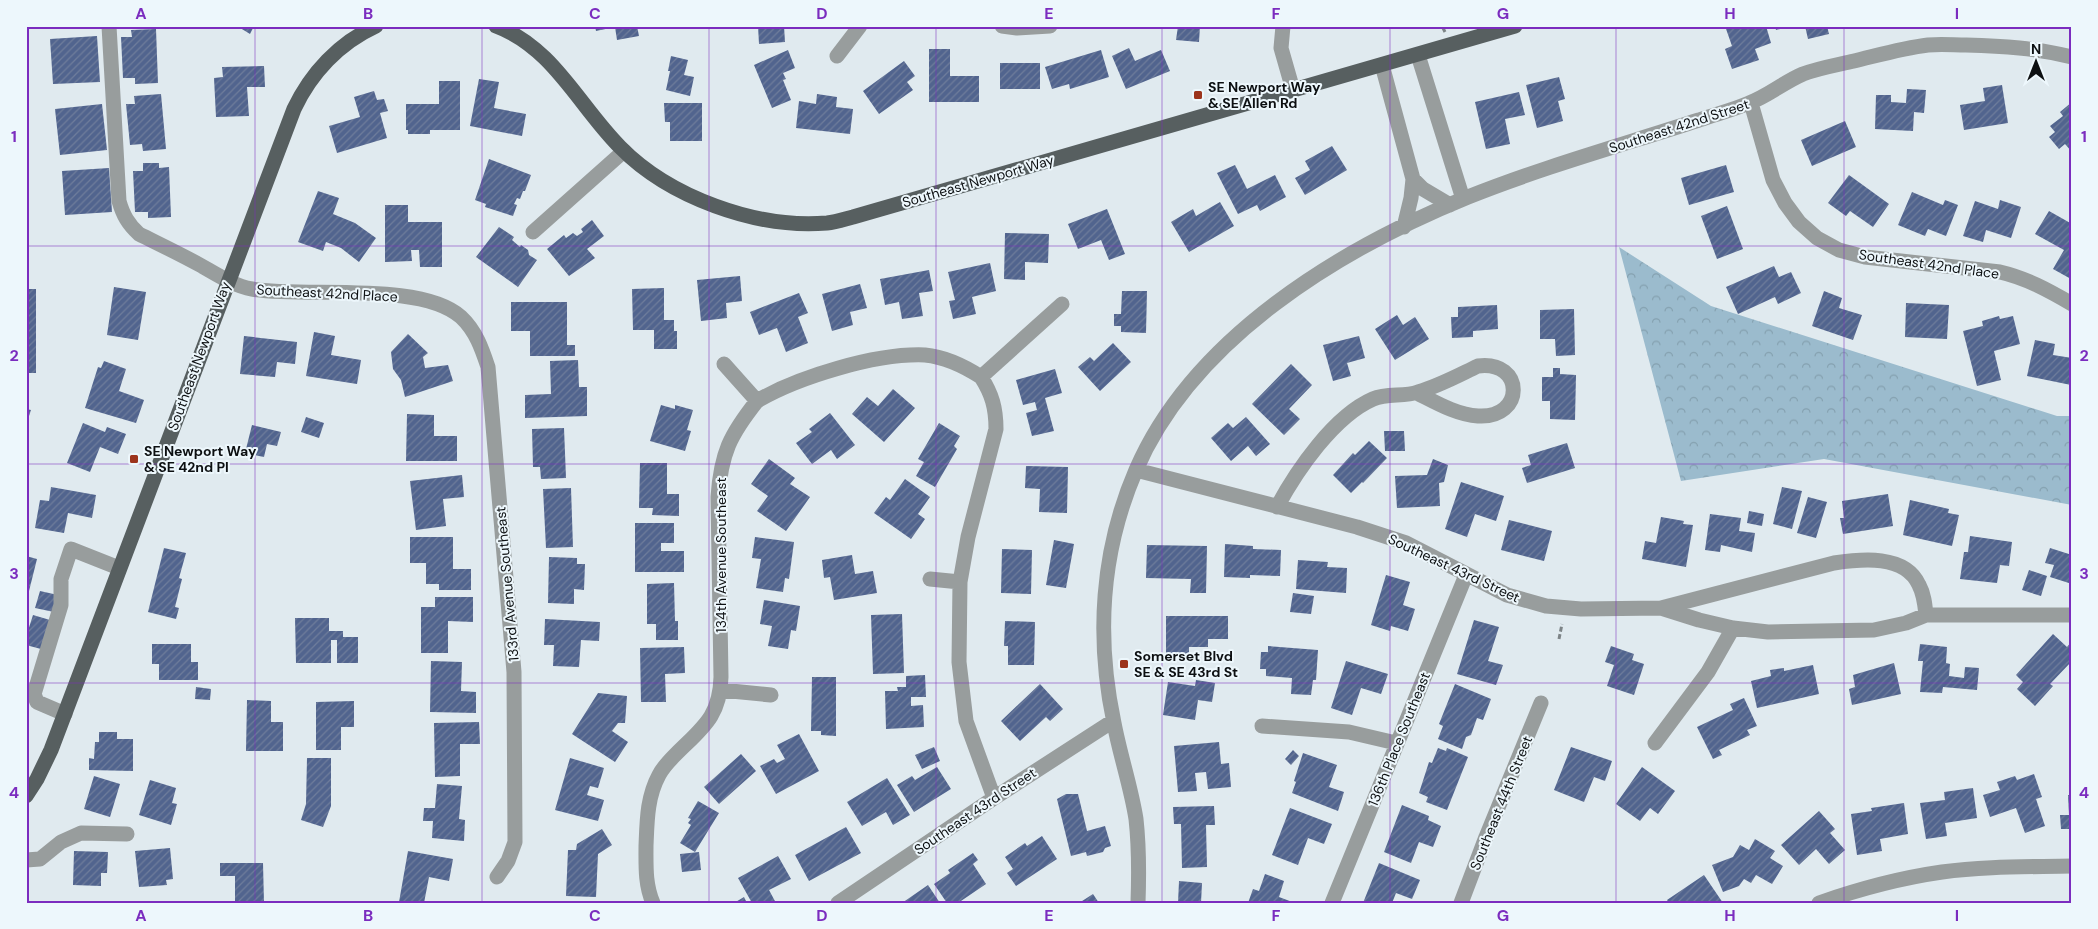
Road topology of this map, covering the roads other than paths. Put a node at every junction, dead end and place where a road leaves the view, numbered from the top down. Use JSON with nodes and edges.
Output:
{"nodes":[{"id":1,"x":109,"y":26,"type":"edge"},
{"id":2,"x":376,"y":26,"type":"edge"},
{"id":3,"x":496,"y":26,"type":"edge"},
{"id":4,"x":860,"y":26,"type":"edge"},
{"id":5,"x":1002,"y":26,"type":"edge"},
{"id":6,"x":1050,"y":26,"type":"edge"},
{"id":7,"x":1283,"y":26,"type":"edge"},
{"id":8,"x":1515,"y":26,"type":"edge"},
{"id":9,"x":1418,"y":55,"type":"junction"},
{"id":10,"x":837,"y":56,"type":"dead end"},
{"id":11,"x":2072,"y":57,"type":"edge"},
{"id":12,"x":1382,"y":65,"type":"junction"},
{"id":13,"x":1293,"y":90,"type":"junction"},
{"id":14,"x":1751,"y":103,"type":"junction"},
{"id":15,"x":624,"y":151,"type":"junction"},
{"id":16,"x":1413,"y":179,"type":"junction"},
{"id":17,"x":1457,"y":202,"type":"junction"},
{"id":18,"x":1404,"y":226,"type":"junction"},
{"id":19,"x":533,"y":232,"type":"dead end"},
{"id":20,"x":227,"y":280,"type":"junction"},
{"id":21,"x":1062,"y":304,"type":"dead end"},
{"id":22,"x":2072,"y":304,"type":"edge"},
{"id":23,"x":441,"y":305,"type":"joint"},
{"id":24,"x":724,"y":364,"type":"dead end"},
{"id":25,"x":982,"y":377,"type":"junction"},
{"id":26,"x":1417,"y":393,"type":"junction"},
{"id":27,"x":757,"y":401,"type":"junction"},
{"id":28,"x":1136,"y":470,"type":"junction"},
{"id":29,"x":1277,"y":507,"type":"junction"},
{"id":30,"x":120,"y":568,"type":"junction"},
{"id":31,"x":1466,"y":575,"type":"junction"},
{"id":32,"x":930,"y":579,"type":"dead end"},
{"id":33,"x":960,"y":582,"type":"junction"},
{"id":34,"x":1660,"y":608,"type":"junction"},
{"id":35,"x":1926,"y":615,"type":"junction"},
{"id":36,"x":2072,"y":615,"type":"edge"},
{"id":37,"x":1733,"y":628,"type":"junction"},
{"id":38,"x":721,"y":690,"type":"junction"},
{"id":39,"x":771,"y":695,"type":"dead end"},
{"id":40,"x":1541,"y":703,"type":"dead end"},
{"id":41,"x":65,"y":714,"type":"junction"},
{"id":42,"x":1113,"y":721,"type":"junction"},
{"id":43,"x":1262,"y":726,"type":"dead end"},
{"id":44,"x":1396,"y":743,"type":"junction"},
{"id":45,"x":1655,"y":743,"type":"dead end"},
{"id":46,"x":26,"y":796,"type":"edge"},
{"id":47,"x":994,"y":798,"type":"junction"},
{"id":48,"x":127,"y":834,"type":"dead end"},
{"id":49,"x":26,"y":860,"type":"edge"},
{"id":50,"x":2072,"y":866,"type":"edge"},
{"id":51,"x":497,"y":877,"type":"dead end"},
{"id":52,"x":653,"y":903,"type":"edge"},
{"id":53,"x":838,"y":903,"type":"edge"},
{"id":54,"x":1138,"y":903,"type":"edge"},
{"id":55,"x":1332,"y":903,"type":"edge"},
{"id":56,"x":1461,"y":903,"type":"edge"},
{"id":57,"x":1819,"y":903,"type":"edge"}],
"edges":[{"from":1,"to":20,"type":"street","name":"Southeast 42nd Place"},
{"from":2,"to":20,"type":"main road","name":"Southeast Newport Way"},
{"from":3,"to":15,"type":"main road","name":"Southeast Newport Way"},
{"from":4,"to":10,"type":"street"},
{"from":5,"to":6,"type":"street"},
{"from":7,"to":13,"type":"street"},
{"from":8,"to":9,"type":"main road","name":"Southeast Newport Way"},
{"from":9,"to":12,"type":"main road","name":"Southeast Newport Way"},
{"from":9,"to":17,"type":"street"},
{"from":11,"to":14,"type":"street","name":"Southeast 42nd Street"},
{"from":12,"to":13,"type":"main road","name":"Southeast Newport Way"},
{"from":12,"to":16,"type":"street"},
{"from":13,"to":15,"type":"main road","name":"Southeast Newport Way"},
{"from":14,"to":17,"type":"street","name":"Southeast 42nd Street"},
{"from":14,"to":22,"type":"street","name":"Southeast 42nd Place"},
{"from":15,"to":19,"type":"street"},
{"from":16,"to":17,"type":"street"},
{"from":16,"to":18,"type":"street"},
{"from":17,"to":18,"type":"street","name":"Southeast 42nd Street"},
{"from":18,"to":28,"type":"street","name":"Southeast 42nd Street"},
{"from":20,"to":23,"type":"street","name":"Southeast 42nd Place"},
{"from":20,"to":30,"type":"main road","name":"Southeast Newport Way"},
{"from":21,"to":25,"type":"street"},
{"from":23,"to":51,"type":"street","name":"133rd Avenue Southeast"},
{"from":24,"to":27,"type":"street"},
{"from":25,"to":27,"type":"street"},
{"from":25,"to":33,"type":"street"},
{"from":26,"to":26,"type":"street"},
{"from":26,"to":29,"type":"street"},
{"from":27,"to":38,"type":"street","name":"134th Avenue Southeast"},
{"from":28,"to":29,"type":"street","name":"Southeast 43rd Street"},
{"from":28,"to":42,"type":"street","name":"Southeast 42nd Street"},
{"from":29,"to":31,"type":"street","name":"Southeast 43rd Street"},
{"from":30,"to":41,"type":"main road","name":"Southeast Newport Way"},
{"from":30,"to":41,"type":"street"},
{"from":31,"to":34,"type":"street","name":"Southeast 43rd Street"},
{"from":31,"to":44,"type":"street","name":"136th Place Southeast"},
{"from":32,"to":33,"type":"street"},
{"from":33,"to":47,"type":"street"},
{"from":34,"to":35,"type":"street","name":"Southeast 43rd Street"},
{"from":34,"to":37,"type":"street","name":"Southeast 43rd Street"},
{"from":35,"to":36,"type":"street","name":"Southeast 43rd Street"},
{"from":35,"to":37,"type":"street","name":"Southeast 43rd Street"},
{"from":37,"to":45,"type":"street"},
{"from":38,"to":39,"type":"street"},
{"from":38,"to":52,"type":"street","name":"134th Avenue Southeast"},
{"from":40,"to":56,"type":"street","name":"Southeast 44th Street"},
{"from":41,"to":46,"type":"main road","name":"Southeast Newport Way"},
{"from":42,"to":47,"type":"street","name":"Southeast 43rd Street"},
{"from":42,"to":54,"type":"street","name":"Southeast 42nd Street"},
{"from":43,"to":44,"type":"street"},
{"from":44,"to":55,"type":"street","name":"136th Place Southeast"},
{"from":47,"to":53,"type":"street","name":"Southeast 43rd Street"},
{"from":48,"to":49,"type":"street"},
{"from":50,"to":57,"type":"street"}]}
